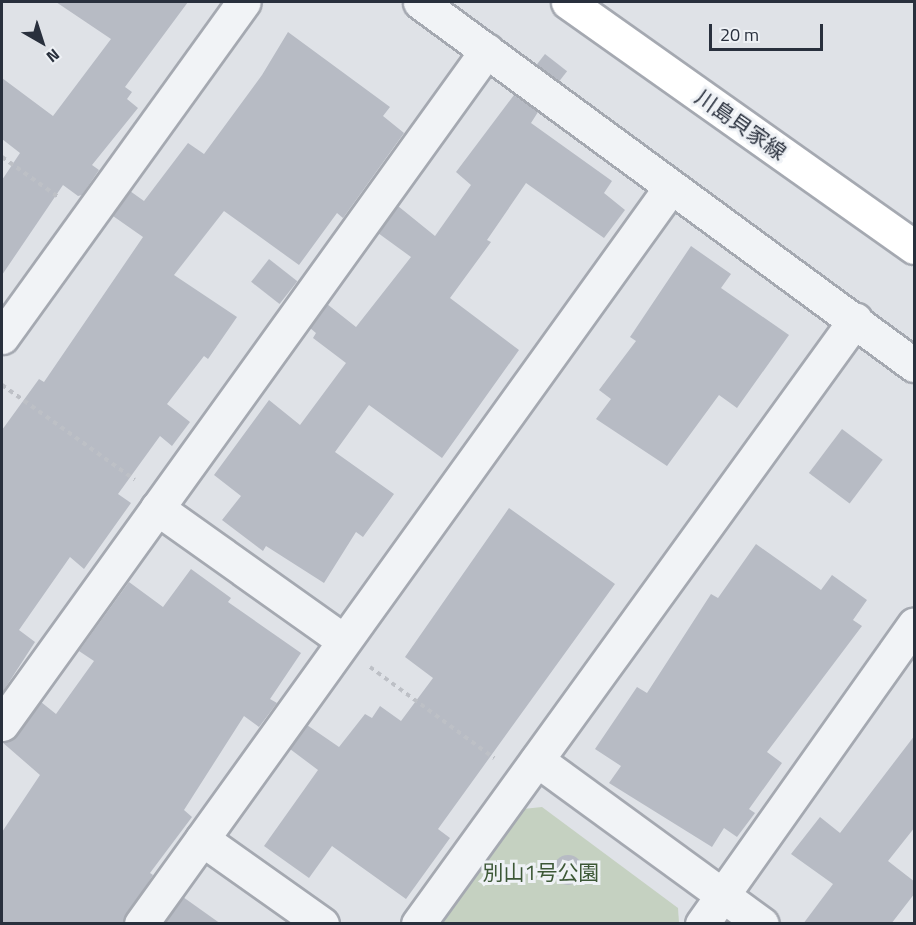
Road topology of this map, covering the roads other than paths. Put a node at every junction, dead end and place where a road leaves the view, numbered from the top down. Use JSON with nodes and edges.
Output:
{"nodes":[{"id":1,"x":244,"y":2,"type":"edge"},
{"id":2,"x":420,"y":2,"type":"edge"},
{"id":3,"x":568,"y":2,"type":"edge"},
{"id":4,"x":487,"y":50,"type":"junction"},
{"id":5,"x":670,"y":188,"type":"junction"},
{"id":6,"x":915,"y":247,"type":"edge"},
{"id":7,"x":855,"y":320,"type":"junction"},
{"id":8,"x":2,"y":337,"type":"edge"},
{"id":9,"x":915,"y":365,"type":"edge"},
{"id":10,"x":160,"y":504,"type":"junction"},
{"id":11,"x":915,"y":625,"type":"edge"},
{"id":12,"x":341,"y":643,"type":"junction"},
{"id":13,"x":2,"y":724,"type":"edge"},
{"id":14,"x":531,"y":770,"type":"junction"},
{"id":15,"x":202,"y":839,"type":"junction"},
{"id":16,"x":723,"y":895,"type":"junction"},
{"id":17,"x":141,"y":924,"type":"edge"},
{"id":18,"x":322,"y":924,"type":"edge"},
{"id":19,"x":418,"y":924,"type":"edge"},
{"id":20,"x":702,"y":924,"type":"edge"},
{"id":21,"x":762,"y":924,"type":"edge"}],
"edges":[{"from":1,"to":8,"type":"street"},
{"from":2,"to":4,"type":"street"},
{"from":3,"to":6,"type":"main road","name":"川島貝家線"},
{"from":4,"to":5,"type":"street"},
{"from":4,"to":10,"type":"street"},
{"from":5,"to":7,"type":"street"},
{"from":5,"to":12,"type":"street"},
{"from":7,"to":9,"type":"street"},
{"from":7,"to":14,"type":"street"},
{"from":10,"to":12,"type":"street"},
{"from":10,"to":13,"type":"street"},
{"from":11,"to":16,"type":"street"},
{"from":12,"to":15,"type":"street"},
{"from":14,"to":16,"type":"street"},
{"from":14,"to":19,"type":"street"},
{"from":15,"to":17,"type":"street"},
{"from":15,"to":18,"type":"street"},
{"from":16,"to":20,"type":"street"},
{"from":16,"to":21,"type":"street"}]}
